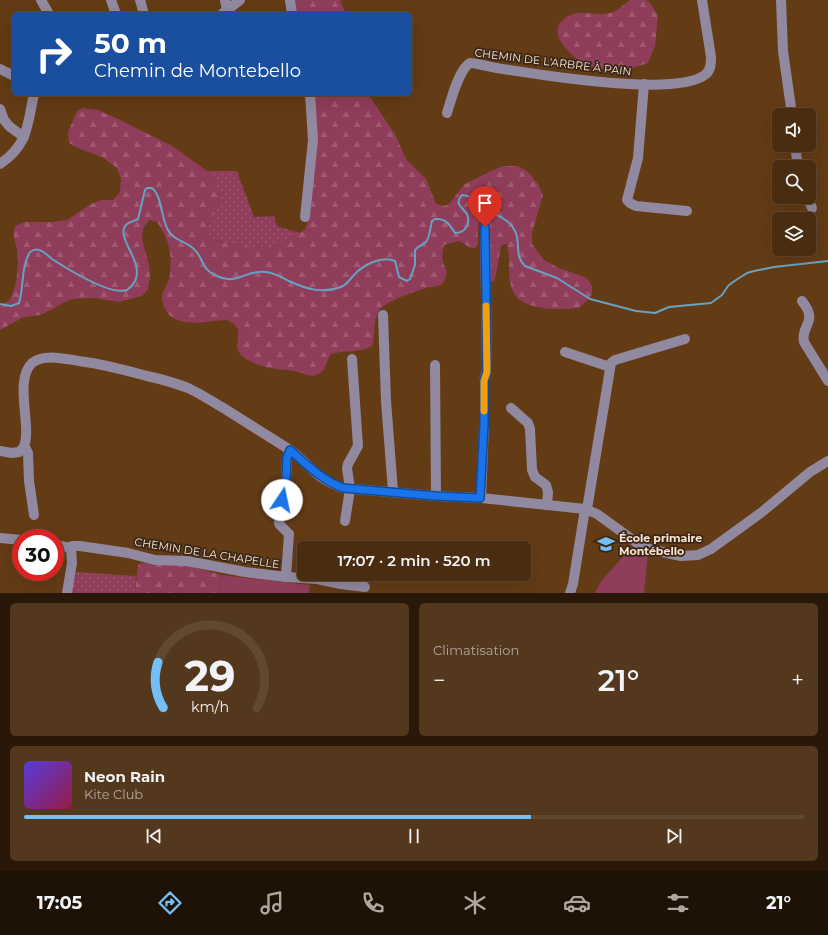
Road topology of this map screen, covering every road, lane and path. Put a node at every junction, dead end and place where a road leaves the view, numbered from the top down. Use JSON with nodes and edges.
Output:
{"nodes":[{"id":1,"x":41,"y":0,"type":"edge"},
{"id":2,"x":110,"y":0,"type":"edge"},
{"id":3,"x":140,"y":0,"type":"edge"},
{"id":4,"x":240,"y":0,"type":"edge"},
{"id":5,"x":290,"y":0,"type":"edge"},
{"id":6,"x":702,"y":0,"type":"edge"},
{"id":7,"x":781,"y":0,"type":"edge"},
{"id":8,"x":225,"y":8,"type":"edge"},
{"id":9,"x":48,"y":12,"type":"edge"},
{"id":10,"x":115,"y":12,"type":"edge"},
{"id":11,"x":143,"y":12,"type":"edge"},
{"id":12,"x":292,"y":12,"type":"edge"},
{"id":13,"x":0,"y":69,"type":"edge"},
{"id":14,"x":12,"y":75,"type":"edge"},
{"id":15,"x":644,"y":84,"type":"junction"},
{"id":16,"x":34,"y":96,"type":"edge"},
{"id":17,"x":310,"y":96,"type":"edge"},
{"id":18,"x":791,"y":108,"type":"edge"},
{"id":19,"x":0,"y":109,"type":"edge"},
{"id":20,"x":447,"y":113,"type":"dead end"},
{"id":21,"x":24,"y":137,"type":"junction"},
{"id":22,"x":0,"y":164,"type":"edge"},
{"id":23,"x":810,"y":204,"type":"edge"},
{"id":24,"x":812,"y":208,"type":"dead end"},
{"id":25,"x":687,"y":211,"type":"dead end"},
{"id":26,"x":304,"y":217,"type":"dead end"},
{"id":27,"x":485,"y":227,"type":"dead end"},
{"id":28,"x":802,"y":301,"type":"dead end"},
{"id":29,"x":383,"y":315,"type":"dead end"},
{"id":30,"x":685,"y":339,"type":"dead end"},
{"id":31,"x":565,"y":352,"type":"dead end"},
{"id":32,"x":352,"y":359,"type":"dead end"},
{"id":33,"x":434,"y":365,"type":"dead end"},
{"id":34,"x":610,"y":367,"type":"junction"},
{"id":35,"x":828,"y":381,"type":"edge"},
{"id":36,"x":511,"y":408,"type":"dead end"},
{"id":37,"x":24,"y":447,"type":"junction"},
{"id":38,"x":290,"y":450,"type":"junction"},
{"id":39,"x":0,"y":451,"type":"edge"},
{"id":40,"x":828,"y":461,"type":"edge"},
{"id":41,"x":350,"y":489,"type":"junction"},
{"id":42,"x":392,"y":491,"type":"junction"},
{"id":43,"x":436,"y":496,"type":"junction"},
{"id":44,"x":480,"y":498,"type":"junction"},
{"id":45,"x":547,"y":505,"type":"junction"},
{"id":46,"x":586,"y":509,"type":"junction"},
{"id":47,"x":34,"y":515,"type":"dead end"},
{"id":48,"x":345,"y":521,"type":"dead end"},
{"id":49,"x":0,"y":538,"type":"edge"},
{"id":50,"x":12,"y":539,"type":"edge"},
{"id":51,"x":64,"y":547,"type":"edge"},
{"id":52,"x":71,"y":548,"type":"junction"},
{"id":53,"x":286,"y":577,"type":"junction"},
{"id":54,"x":365,"y":587,"type":"dead end"},
{"id":55,"x":341,"y":589,"type":"edge"},
{"id":56,"x":67,"y":593,"type":"edge"},
{"id":57,"x":570,"y":593,"type":"edge"}],
"edges":[{"from":1,"to":9,"type":"street"},
{"from":2,"to":10,"type":"street"},
{"from":3,"to":11,"type":"street"},
{"from":4,"to":8,"type":"street"},
{"from":5,"to":12,"type":"street"},
{"from":6,"to":15,"type":"street","name":"CHEMIN DE L'ARBRE À PAIN"},
{"from":7,"to":18,"type":"street"},
{"from":13,"to":14,"type":"street"},
{"from":15,"to":20,"type":"street","name":"CHEMIN DE L'ARBRE À PAIN"},
{"from":15,"to":25,"type":"street"},
{"from":16,"to":21,"type":"street"},
{"from":17,"to":26,"type":"street"},
{"from":19,"to":21,"type":"street"},
{"from":21,"to":22,"type":"street"},
{"from":23,"to":24,"type":"street"},
{"from":27,"to":44,"type":"street"},
{"from":28,"to":35,"type":"street"},
{"from":29,"to":42,"type":"street"},
{"from":30,"to":34,"type":"street"},
{"from":31,"to":34,"type":"street"},
{"from":32,"to":41,"type":"street"},
{"from":33,"to":43,"type":"street"},
{"from":34,"to":46,"type":"street"},
{"from":36,"to":45,"type":"street"},
{"from":37,"to":38,"type":"street"},
{"from":37,"to":39,"type":"street"},
{"from":37,"to":47,"type":"street"},
{"from":38,"to":41,"type":"street"},
{"from":38,"to":53,"type":"street"},
{"from":40,"to":46,"type":"street"},
{"from":41,"to":42,"type":"street"},
{"from":41,"to":48,"type":"street"},
{"from":42,"to":43,"type":"street"},
{"from":43,"to":44,"type":"street"},
{"from":44,"to":45,"type":"street"},
{"from":45,"to":46,"type":"street"},
{"from":46,"to":57,"type":"street"},
{"from":49,"to":50,"type":"street"},
{"from":51,"to":52,"type":"street","name":"CHEMIN DE LA CHAPELLE"},
{"from":52,"to":53,"type":"street","name":"CHEMIN DE LA CHAPELLE"},
{"from":52,"to":56,"type":"street"},
{"from":53,"to":55,"type":"street","name":"CHEMIN DE LA CHAPELLE"},
{"from":54,"to":55,"type":"street","name":"CHEMIN DE LA CHAPELLE"}]}
